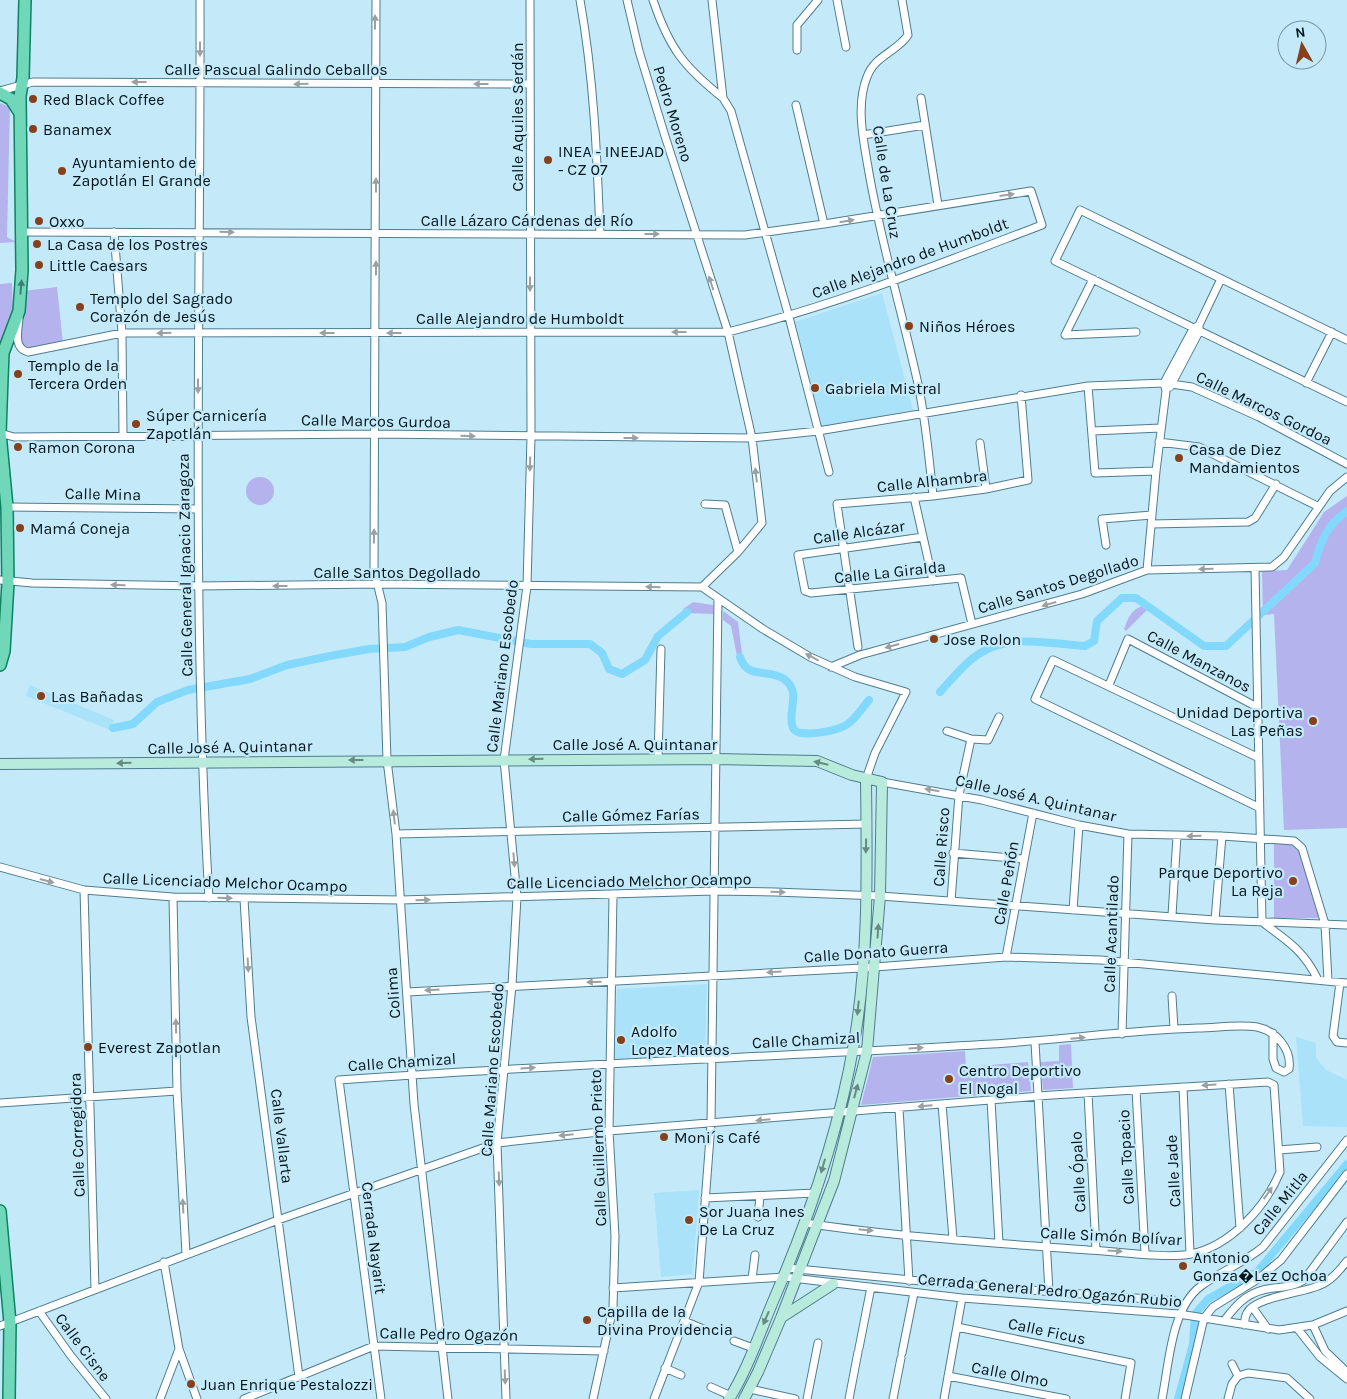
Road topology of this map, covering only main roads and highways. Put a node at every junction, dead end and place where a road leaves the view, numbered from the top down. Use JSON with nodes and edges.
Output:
{"nodes":[{"id":1,"x":25,"y":0,"type":"edge"},
{"id":2,"x":0,"y":92,"type":"edge"},
{"id":3,"x":20,"y":112,"type":"junction"},
{"id":4,"x":0,"y":433,"type":"edge"},
{"id":5,"x":4,"y":581,"type":"edge"},
{"id":6,"x":0,"y":665,"type":"edge"},
{"id":7,"x":0,"y":1210,"type":"edge"},
{"id":8,"x":2,"y":1246,"type":"edge"},
{"id":9,"x":5,"y":1325,"type":"edge"},
{"id":10,"x":9,"y":1399,"type":"edge"}],
"edges":[{"from":1,"to":3,"type":"main road"},
{"from":2,"to":3,"type":"main road"},
{"from":4,"to":3,"type":"main road","one_way":true},
{"from":4,"to":5,"type":"main road"},
{"from":5,"to":6,"type":"main road"},
{"from":7,"to":8,"type":"main road"},
{"from":8,"to":9,"type":"main road"},
{"from":9,"to":10,"type":"main road"}]}
